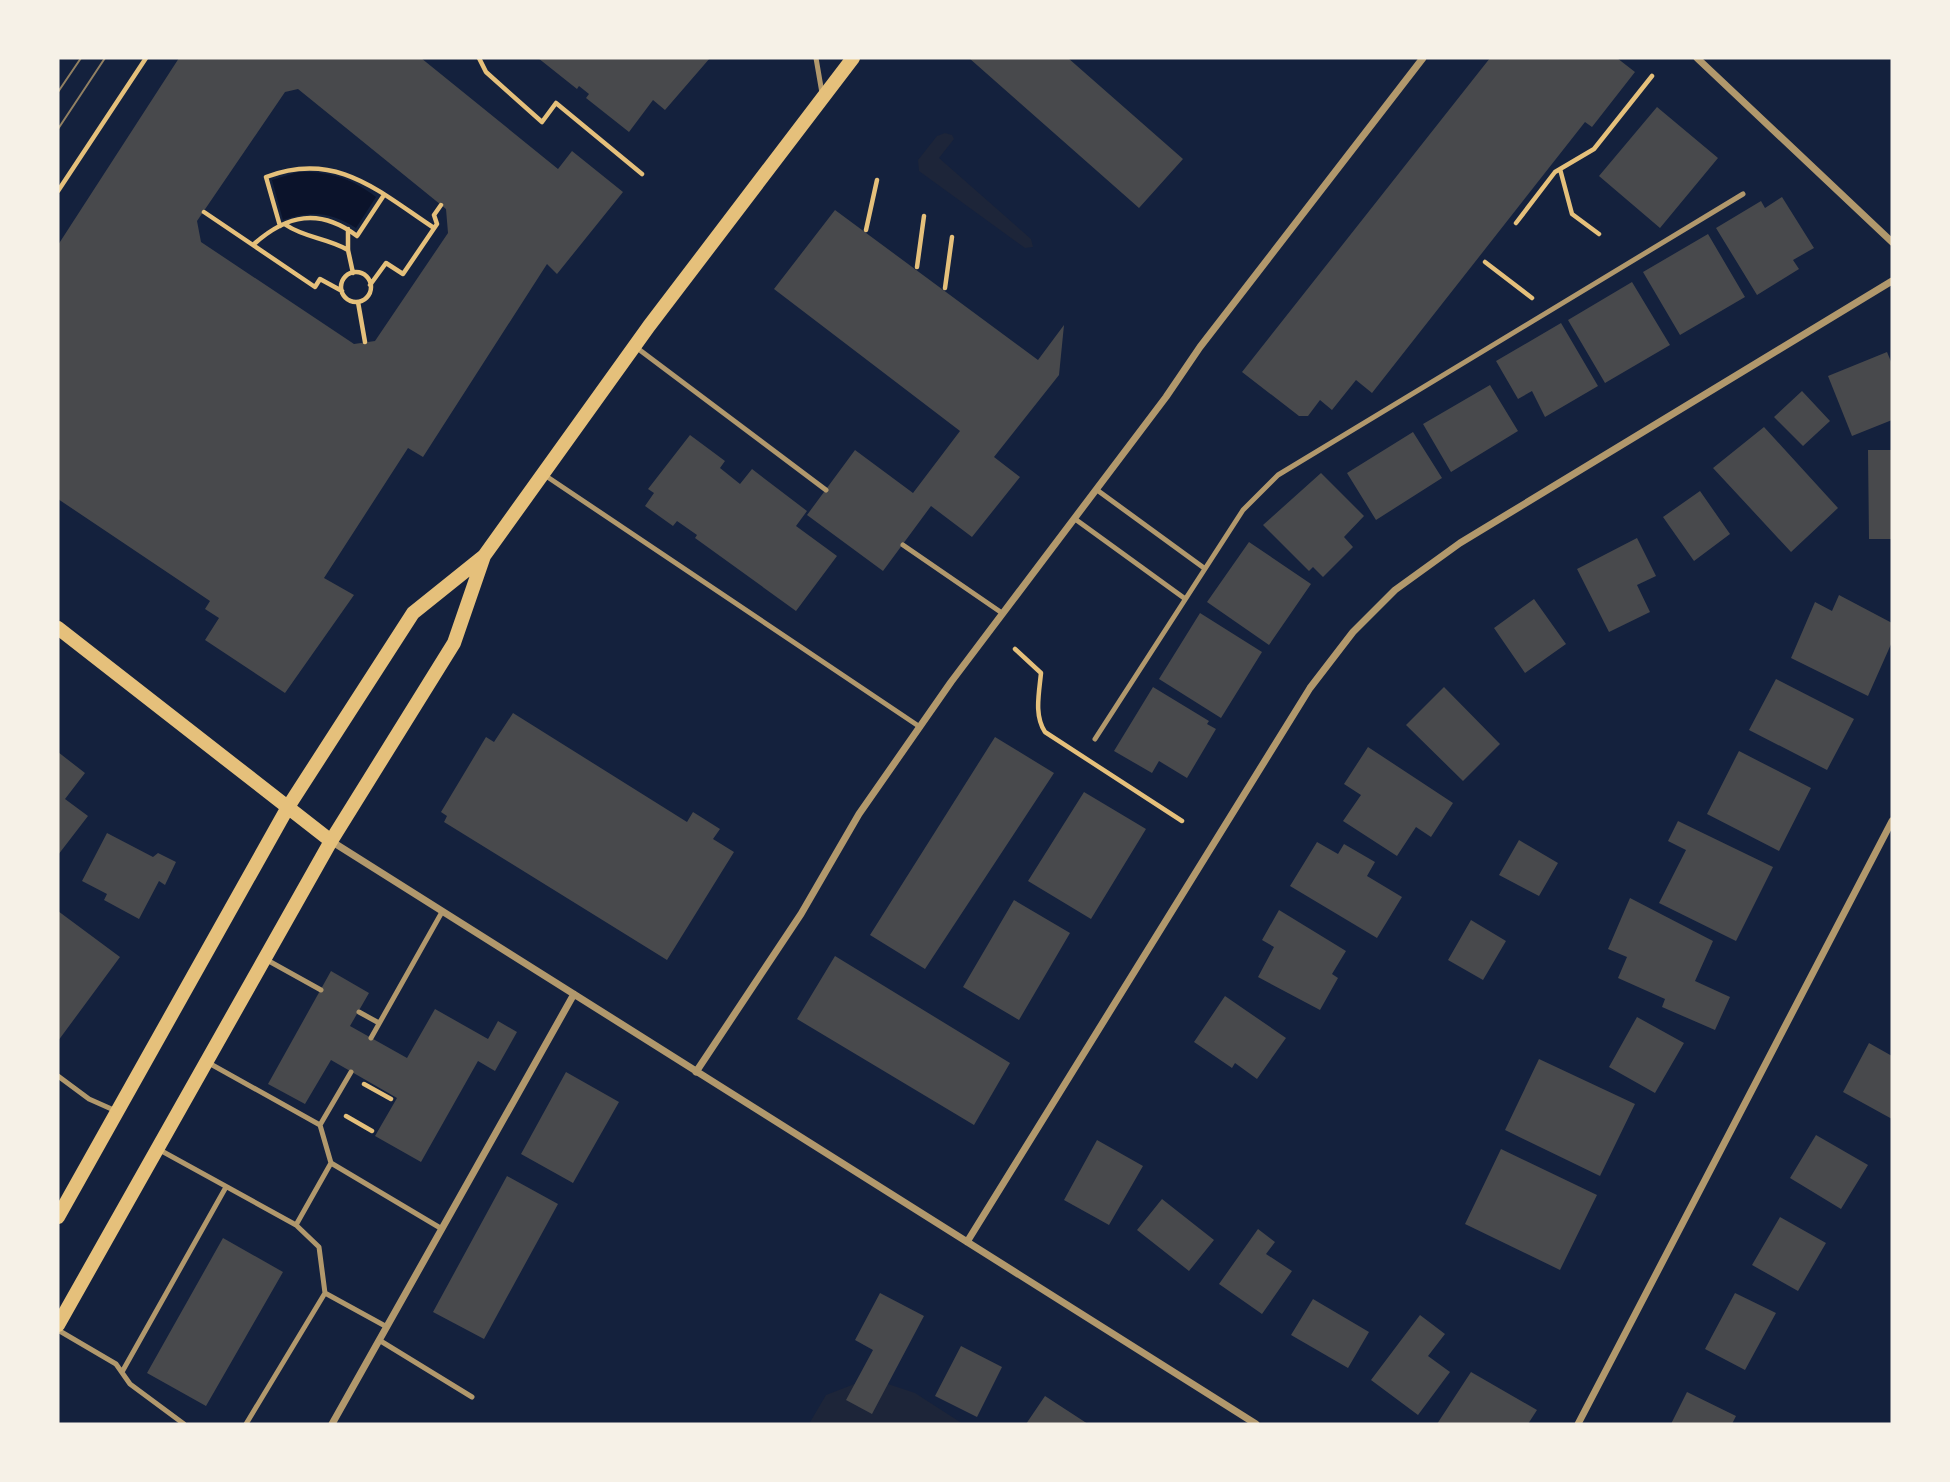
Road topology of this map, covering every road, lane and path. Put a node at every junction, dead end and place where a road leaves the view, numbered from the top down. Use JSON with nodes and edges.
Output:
{"nodes":[{"id":1,"x":146,"y":58,"type":"edge"},
{"id":2,"x":479,"y":58,"type":"edge"},
{"id":3,"x":816,"y":58,"type":"edge"},
{"id":4,"x":853,"y":58,"type":"edge"},
{"id":5,"x":1423,"y":58,"type":"edge"},
{"id":6,"x":1697,"y":58,"type":"edge"},
{"id":7,"x":1652,"y":76,"type":"dead end"},
{"id":8,"x":823,"y":97,"type":"junction"},
{"id":9,"x":1560,"y":169,"type":"junction"},
{"id":10,"x":642,"y":174,"type":"dead end"},
{"id":11,"x":877,"y":180,"type":"dead end"},
{"id":12,"x":58,"y":191,"type":"edge"},
{"id":13,"x":1743,"y":194,"type":"dead end"},
{"id":14,"x":384,"y":195,"type":"junction"},
{"id":15,"x":441,"y":205,"type":"dead end"},
{"id":16,"x":204,"y":212,"type":"dead end"},
{"id":17,"x":924,"y":216,"type":"dead end"},
{"id":18,"x":1516,"y":223,"type":"dead end"},
{"id":19,"x":282,"y":225,"type":"junction"},
{"id":20,"x":434,"y":228,"type":"junction"},
{"id":21,"x":348,"y":229,"type":"junction"},
{"id":22,"x":866,"y":230,"type":"dead end"},
{"id":23,"x":1599,"y":234,"type":"dead end"},
{"id":24,"x":952,"y":237,"type":"dead end"},
{"id":25,"x":1892,"y":242,"type":"edge"},
{"id":26,"x":253,"y":244,"type":"junction"},
{"id":27,"x":348,"y":250,"type":"junction"},
{"id":28,"x":1485,"y":262,"type":"dead end"},
{"id":29,"x":917,"y":267,"type":"dead end"},
{"id":30,"x":353,"y":273,"type":"junction"},
{"id":31,"x":1892,"y":281,"type":"edge"},
{"id":32,"x":370,"y":285,"type":"junction"},
{"id":33,"x":945,"y":288,"type":"dead end"},
{"id":34,"x":342,"y":291,"type":"junction"},
{"id":35,"x":358,"y":302,"type":"junction"},
{"id":36,"x":1549,"y":311,"type":"junction"},
{"id":37,"x":365,"y":342,"type":"dead end"},
{"id":38,"x":635,"y":346,"type":"junction"},
{"id":39,"x":543,"y":474,"type":"junction"},
{"id":40,"x":825,"y":490,"type":"dead end"},
{"id":41,"x":1097,"y":490,"type":"junction"},
{"id":42,"x":1075,"y":519,"type":"junction"},
{"id":43,"x":903,"y":545,"type":"dead end"},
{"id":44,"x":484,"y":556,"type":"junction"},
{"id":45,"x":1204,"y":568,"type":"junction"},
{"id":46,"x":1184,"y":598,"type":"junction"},
{"id":47,"x":1002,"y":613,"type":"junction"},
{"id":48,"x":58,"y":628,"type":"edge"},
{"id":49,"x":920,"y":727,"type":"junction"},
{"id":50,"x":1095,"y":739,"type":"dead end"},
{"id":51,"x":288,"y":807,"type":"junction"},
{"id":52,"x":1892,"y":821,"type":"edge"},
{"id":53,"x":331,"y":841,"type":"junction"},
{"id":54,"x":442,"y":912,"type":"junction"},
{"id":55,"x":264,"y":959,"type":"junction"},
{"id":56,"x":321,"y":990,"type":"dead end"},
{"id":57,"x":574,"y":995,"type":"junction"},
{"id":58,"x":359,"y":1012,"type":"dead end"},
{"id":59,"x":379,"y":1023,"type":"junction"},
{"id":60,"x":370,"y":1038,"type":"dead end"},
{"id":61,"x":206,"y":1061,"type":"junction"},
{"id":62,"x":696,"y":1072,"type":"junction"},
{"id":63,"x":350,"y":1074,"type":"joint"},
{"id":64,"x":58,"y":1076,"type":"edge"},
{"id":65,"x":391,"y":1099,"type":"dead end"},
{"id":66,"x":331,"y":1108,"type":"junction"},
{"id":67,"x":116,"y":1111,"type":"junction"},
{"id":68,"x":320,"y":1125,"type":"junction"},
{"id":69,"x":372,"y":1131,"type":"dead end"},
{"id":70,"x":157,"y":1149,"type":"junction"},
{"id":71,"x":331,"y":1163,"type":"junction"},
{"id":72,"x":226,"y":1187,"type":"junction"},
{"id":73,"x":58,"y":1217,"type":"edge"},
{"id":74,"x":296,"y":1225,"type":"junction"},
{"id":75,"x":442,"y":1229,"type":"junction"},
{"id":76,"x":967,"y":1242,"type":"junction"},
{"id":77,"x":326,"y":1293,"type":"junction"},
{"id":78,"x":58,"y":1327,"type":"edge"},
{"id":79,"x":387,"y":1327,"type":"junction"},
{"id":80,"x":379,"y":1340,"type":"junction"},
{"id":81,"x":122,"y":1372,"type":"junction"},
{"id":82,"x":472,"y":1397,"type":"dead end"},
{"id":83,"x":184,"y":1424,"type":"edge"},
{"id":84,"x":246,"y":1424,"type":"edge"},
{"id":85,"x":332,"y":1424,"type":"edge"},
{"id":86,"x":1256,"y":1424,"type":"edge"},
{"id":87,"x":1578,"y":1424,"type":"edge"}],
"edges":[{"from":1,"to":12,"type":"path"},
{"from":2,"to":10,"type":"path"},
{"from":3,"to":8,"type":"lane"},
{"from":4,"to":8,"type":"main road"},
{"from":5,"to":41,"type":"street"},
{"from":6,"to":25,"type":"street"},
{"from":7,"to":9,"type":"path"},
{"from":8,"to":38,"type":"main road"},
{"from":9,"to":18,"type":"path"},
{"from":9,"to":23,"type":"path"},
{"from":11,"to":22,"type":"path"},
{"from":13,"to":36,"type":"lane"},
{"from":14,"to":19,"type":"path"},
{"from":14,"to":20,"type":"path"},
{"from":14,"to":21,"type":"path"},
{"from":15,"to":20,"type":"path"},
{"from":16,"to":26,"type":"path"},
{"from":17,"to":29,"type":"path"},
{"from":19,"to":21,"type":"path"},
{"from":19,"to":26,"type":"path"},
{"from":19,"to":27,"type":"path"},
{"from":20,"to":32,"type":"path"},
{"from":21,"to":27,"type":"path"},
{"from":24,"to":33,"type":"path"},
{"from":26,"to":34,"type":"path"},
{"from":27,"to":30,"type":"path"},
{"from":28,"to":36,"type":"path"},
{"from":30,"to":32,"type":"path"},
{"from":30,"to":34,"type":"path"},
{"from":31,"to":76,"type":"street"},
{"from":32,"to":35,"type":"path"},
{"from":34,"to":35,"type":"path"},
{"from":35,"to":37,"type":"path"},
{"from":36,"to":45,"type":"lane"},
{"from":38,"to":39,"type":"main road"},
{"from":38,"to":40,"type":"lane"},
{"from":39,"to":44,"type":"main road"},
{"from":39,"to":49,"type":"lane"},
{"from":41,"to":42,"type":"street"},
{"from":41,"to":45,"type":"lane"},
{"from":42,"to":46,"type":"lane"},
{"from":42,"to":47,"type":"street"},
{"from":43,"to":47,"type":"lane"},
{"from":44,"to":51,"type":"main road"},
{"from":44,"to":53,"type":"main road"},
{"from":45,"to":46,"type":"lane"},
{"from":46,"to":50,"type":"lane"},
{"from":47,"to":49,"type":"street"},
{"from":48,"to":51,"type":"main road"},
{"from":49,"to":62,"type":"street"},
{"from":51,"to":53,"type":"main road"},
{"from":51,"to":67,"type":"main road"},
{"from":52,"to":87,"type":"street"},
{"from":53,"to":54,"type":"street"},
{"from":53,"to":55,"type":"main road"},
{"from":54,"to":57,"type":"street"},
{"from":54,"to":59,"type":"lane"},
{"from":55,"to":56,"type":"lane"},
{"from":55,"to":61,"type":"main road"},
{"from":57,"to":62,"type":"street"},
{"from":57,"to":75,"type":"street"},
{"from":58,"to":59,"type":"lane"},
{"from":59,"to":60,"type":"lane"},
{"from":61,"to":68,"type":"lane"},
{"from":61,"to":70,"type":"main road"},
{"from":62,"to":76,"type":"street"},
{"from":63,"to":65,"type":"path"},
{"from":63,"to":66,"type":"lane"},
{"from":64,"to":67,"type":"lane"},
{"from":66,"to":68,"type":"lane"},
{"from":66,"to":69,"type":"path"},
{"from":67,"to":73,"type":"main road"},
{"from":68,"to":71,"type":"lane"},
{"from":70,"to":72,"type":"lane"},
{"from":70,"to":78,"type":"main road"},
{"from":71,"to":74,"type":"lane"},
{"from":71,"to":75,"type":"lane"},
{"from":72,"to":74,"type":"lane"},
{"from":72,"to":81,"type":"lane"},
{"from":74,"to":77,"type":"lane"},
{"from":75,"to":79,"type":"street"},
{"from":76,"to":86,"type":"street"},
{"from":77,"to":79,"type":"lane"},
{"from":77,"to":84,"type":"lane"},
{"from":78,"to":81,"type":"lane"},
{"from":79,"to":80,"type":"street"},
{"from":80,"to":82,"type":"lane"},
{"from":80,"to":85,"type":"street"},
{"from":81,"to":83,"type":"lane"}]}
